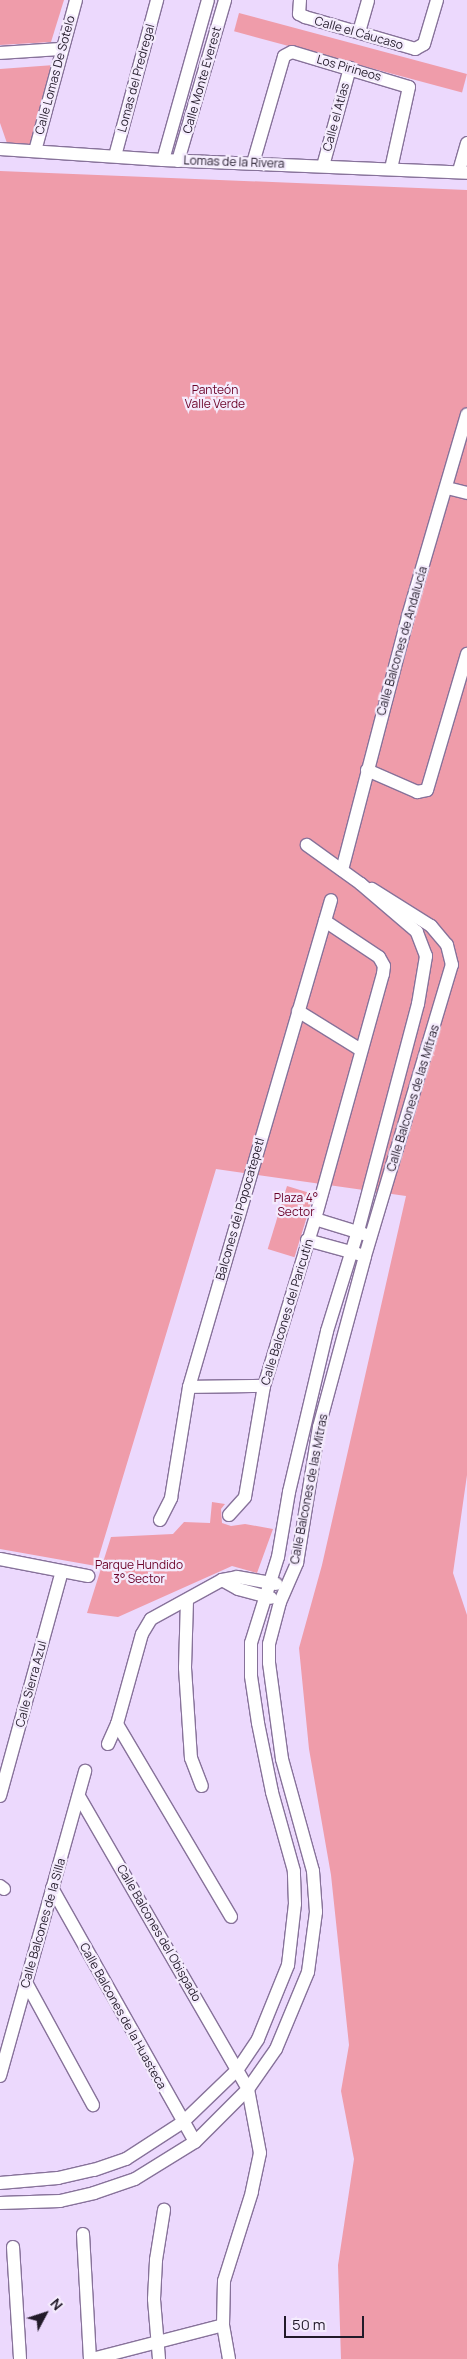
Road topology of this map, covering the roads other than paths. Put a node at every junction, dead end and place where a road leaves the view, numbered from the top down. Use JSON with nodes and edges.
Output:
{"nodes":[{"id":1,"x":76,"y":0,"type":"edge"},
{"id":2,"x":157,"y":0,"type":"edge"},
{"id":3,"x":208,"y":0,"type":"edge"},
{"id":4,"x":225,"y":0,"type":"edge"},
{"id":5,"x":300,"y":0,"type":"edge"},
{"id":6,"x":368,"y":0,"type":"edge"},
{"id":7,"x":437,"y":0,"type":"edge"},
{"id":8,"x":359,"y":32,"type":"junction"},
{"id":9,"x":62,"y":49,"type":"junction"},
{"id":10,"x":0,"y":53,"type":"edge"},
{"id":11,"x":350,"y":68,"type":"junction"},
{"id":12,"x":467,"y":143,"type":"edge"},
{"id":13,"x":0,"y":149,"type":"edge"},
{"id":14,"x":35,"y":151,"type":"junction"},
{"id":15,"x":115,"y":156,"type":"junction"},
{"id":16,"x":163,"y":160,"type":"junction"},
{"id":17,"x":178,"y":161,"type":"junction"},
{"id":18,"x":253,"y":163,"type":"junction"},
{"id":19,"x":323,"y":166,"type":"junction"},
{"id":20,"x":391,"y":169,"type":"junction"},
{"id":21,"x":463,"y":172,"type":"edge"},
{"id":22,"x":467,"y":414,"type":"edge"},
{"id":23,"x":447,"y":488,"type":"junction"},
{"id":24,"x":467,"y":493,"type":"edge"},
{"id":25,"x":467,"y":654,"type":"edge"},
{"id":26,"x":367,"y":770,"type":"junction"},
{"id":27,"x":307,"y":845,"type":"dead end"},
{"id":28,"x":342,"y":870,"type":"junction"},
{"id":29,"x":361,"y":884,"type":"junction"},
{"id":30,"x":331,"y":900,"type":"dead end"},
{"id":31,"x":325,"y":921,"type":"junction"},
{"id":32,"x":298,"y":1011,"type":"junction"},
{"id":33,"x":361,"y":1050,"type":"junction"},
{"id":34,"x":315,"y":1219,"type":"junction"},
{"id":35,"x":358,"y":1231,"type":"junction"},
{"id":36,"x":372,"y":1236,"type":"junction"},
{"id":37,"x":308,"y":1240,"type":"junction"},
{"id":38,"x":352,"y":1252,"type":"junction"},
{"id":39,"x":365,"y":1256,"type":"junction"},
{"id":40,"x":327,"y":1331,"type":"junction"},
{"id":41,"x":343,"y":1337,"type":"junction"},
{"id":42,"x":264,"y":1386,"type":"junction"},
{"id":43,"x":189,"y":1387,"type":"junction"},
{"id":44,"x":229,"y":1515,"type":"dead end"},
{"id":45,"x":160,"y":1520,"type":"dead end"},
{"id":46,"x":278,"y":1557,"type":"junction"},
{"id":47,"x":0,"y":1559,"type":"edge"},
{"id":48,"x":296,"y":1563,"type":"junction"},
{"id":49,"x":62,"y":1571,"type":"junction"},
{"id":50,"x":88,"y":1576,"type":"dead end"},
{"id":51,"x":222,"y":1580,"type":"junction"},
{"id":52,"x":269,"y":1581,"type":"junction"},
{"id":53,"x":285,"y":1588,"type":"junction"},
{"id":54,"x":264,"y":1596,"type":"junction"},
{"id":55,"x":186,"y":1600,"type":"junction"},
{"id":56,"x":280,"y":1602,"type":"junction"},
{"id":57,"x":117,"y":1724,"type":"junction"},
{"id":58,"x":108,"y":1744,"type":"dead end"},
{"id":59,"x":85,"y":1771,"type":"dead end"},
{"id":60,"x":202,"y":1786,"type":"dead end"},
{"id":61,"x":0,"y":1796,"type":"edge"},
{"id":62,"x":80,"y":1798,"type":"junction"},
{"id":63,"x":294,"y":1871,"type":"junction"},
{"id":64,"x":313,"y":1871,"type":"junction"},
{"id":65,"x":52,"y":1888,"type":"junction"},
{"id":66,"x":230,"y":1917,"type":"dead end"},
{"id":67,"x":288,"y":1965,"type":"junction"},
{"id":68,"x":308,"y":1972,"type":"junction"},
{"id":69,"x":27,"y":1984,"type":"junction"},
{"id":70,"x":258,"y":2039,"type":"junction"},
{"id":71,"x":276,"y":2049,"type":"junction"},
{"id":72,"x":238,"y":2069,"type":"junction"},
{"id":73,"x":0,"y":2076,"type":"edge"},
{"id":74,"x":248,"y":2090,"type":"junction"},
{"id":75,"x":93,"y":2104,"type":"dead end"},
{"id":76,"x":183,"y":2122,"type":"junction"},
{"id":77,"x":195,"y":2142,"type":"junction"},
{"id":78,"x":126,"y":2158,"type":"junction"},
{"id":79,"x":58,"y":2178,"type":"junction"},
{"id":80,"x":135,"y":2180,"type":"junction"},
{"id":81,"x":4,"y":2183,"type":"edge"},
{"id":82,"x":60,"y":2201,"type":"junction"},
{"id":83,"x":4,"y":2203,"type":"edge"},
{"id":84,"x":164,"y":2210,"type":"dead end"},
{"id":85,"x":83,"y":2234,"type":"dead end"},
{"id":86,"x":13,"y":2247,"type":"dead end"},
{"id":87,"x":223,"y":2325,"type":"junction"},
{"id":88,"x":156,"y":2343,"type":"junction"},
{"id":89,"x":20,"y":2359,"type":"edge"},
{"id":90,"x":91,"y":2359,"type":"edge"},
{"id":91,"x":159,"y":2359,"type":"edge"},
{"id":92,"x":229,"y":2359,"type":"edge"}],
"edges":[{"from":1,"to":9,"type":"street","name":"Calle Lomas De Sotelo"},
{"from":2,"to":15,"type":"street","name":"Lomas del Predregal"},
{"from":3,"to":16,"type":"street","name":"Calle Monte Everest"},
{"from":4,"to":17,"type":"street","name":"Calle Monte Everest"},
{"from":5,"to":8,"type":"street","name":"Calle el Cáucaso"},
{"from":6,"to":8,"type":"street"},
{"from":7,"to":8,"type":"street","name":"Calle el Cáucaso"},
{"from":9,"to":10,"type":"street"},
{"from":9,"to":14,"type":"street","name":"Calle Lomas De Sotelo"},
{"from":11,"to":18,"type":"street","name":"Los Pirineos"},
{"from":11,"to":19,"type":"street","name":"Calle el Atlas"},
{"from":11,"to":20,"type":"street","name":"Los Pirineos"},
{"from":12,"to":21,"type":"street"},
{"from":13,"to":14,"type":"street","name":"Lomas de la Rivera"},
{"from":14,"to":15,"type":"street","name":"Lomas de la Rivera"},
{"from":15,"to":16,"type":"street","name":"Lomas de la Rivera"},
{"from":16,"to":17,"type":"street","name":"Lomas de la Rivera"},
{"from":17,"to":18,"type":"street","name":"Lomas de la Rivera"},
{"from":18,"to":19,"type":"street","name":"Lomas de la Rivera"},
{"from":19,"to":20,"type":"street","name":"Lomas de la Rivera"},
{"from":20,"to":21,"type":"street","name":"Lomas de la Rivera"},
{"from":22,"to":23,"type":"street","name":"Calle Balcones de Andalucía"},
{"from":23,"to":24,"type":"street"},
{"from":23,"to":26,"type":"street","name":"Calle Balcones de Andalucía"},
{"from":25,"to":26,"type":"street"},
{"from":26,"to":28,"type":"street","name":"Calle Balcones de Andalucía"},
{"from":27,"to":28,"type":"street","name":"Calle Balcones de las Mitras"},
{"from":28,"to":29,"type":"street","name":"Calle Balcones de las Mitras"},
{"from":29,"to":35,"type":"street","name":"Calle Balcones de las Mitras"},
{"from":29,"to":36,"type":"street","name":"Calle Balcones de las Mitras"},
{"from":30,"to":31,"type":"street","name":"Balcones del Popocatepetl"},
{"from":31,"to":32,"type":"street","name":"Balcones del Popocatepetl"},
{"from":31,"to":33,"type":"street","name":"Calle Balcones del Paricutín"},
{"from":32,"to":33,"type":"street"},
{"from":32,"to":43,"type":"street","name":"Balcones del Popocatepetl"},
{"from":33,"to":34,"type":"street","name":"Calle Balcones del Paricutín"},
{"from":34,"to":35,"type":"street"},
{"from":34,"to":37,"type":"street","name":"Calle Balcones del Paricutín"},
{"from":35,"to":36,"type":"street"},
{"from":35,"to":38,"type":"street","name":"Calle Balcones de las Mitras"},
{"from":36,"to":39,"type":"street","name":"Calle Balcones de las Mitras"},
{"from":37,"to":38,"type":"street"},
{"from":37,"to":42,"type":"street","name":"Calle Balcones del Paricutín"},
{"from":38,"to":39,"type":"street"},
{"from":38,"to":40,"type":"street","name":"Calle Balcones de las Mitras"},
{"from":39,"to":41,"type":"street","name":"Calle Balcones de las Mitras"},
{"from":40,"to":41,"type":"street"},
{"from":40,"to":46,"type":"street","name":"Calle Balcones de las Mitras"},
{"from":41,"to":48,"type":"street","name":"Calle Balcones de las Mitras"},
{"from":42,"to":43,"type":"street"},
{"from":42,"to":44,"type":"street","name":"Calle Balcones del Paricutín"},
{"from":43,"to":45,"type":"street","name":"Balcones del Popocatepetl"},
{"from":46,"to":48,"type":"street"},
{"from":46,"to":52,"type":"street","name":"Calle Balcones de las Mitras"},
{"from":47,"to":49,"type":"street"},
{"from":48,"to":53,"type":"street","name":"Calle Balcones de las Mitras"},
{"from":49,"to":50,"type":"street"},
{"from":49,"to":61,"type":"street","name":"Calle Sierra Azul"},
{"from":51,"to":52,"type":"street"},
{"from":51,"to":54,"type":"street"},
{"from":51,"to":55,"type":"street"},
{"from":52,"to":53,"type":"street"},
{"from":52,"to":54,"type":"street","name":"Calle Balcones de las Mitras"},
{"from":53,"to":56,"type":"street","name":"Calle Balcones de las Mitras"},
{"from":54,"to":56,"type":"street"},
{"from":54,"to":63,"type":"street","name":"Calle Balcones de las Mitras"},
{"from":55,"to":57,"type":"street"},
{"from":55,"to":60,"type":"street"},
{"from":56,"to":64,"type":"street","name":"Calle Balcones de las Mitras"},
{"from":57,"to":58,"type":"street"},
{"from":57,"to":66,"type":"street"},
{"from":59,"to":62,"type":"street","name":"Calle Balcones de la Silla"},
{"from":62,"to":65,"type":"street","name":"Calle Balcones de la Silla"},
{"from":62,"to":72,"type":"street","name":"Calle Balcones del Obispado"},
{"from":63,"to":64,"type":"street"},
{"from":63,"to":67,"type":"street","name":"Calle Balcones de las Mitras"},
{"from":64,"to":68,"type":"street","name":"Calle Balcones de las Mitras"},
{"from":65,"to":69,"type":"street","name":"Calle Balcones de la Silla"},
{"from":65,"to":76,"type":"street","name":"Calle Balcones de la Huasteca"},
{"from":67,"to":68,"type":"street"},
{"from":67,"to":70,"type":"street","name":"Calle Balcones de las Mitras"},
{"from":68,"to":71,"type":"street","name":"Calle Balcones de las Mitras"},
{"from":69,"to":73,"type":"street","name":"Calle Balcones de la Silla"},
{"from":69,"to":75,"type":"street"},
{"from":70,"to":71,"type":"street"},
{"from":70,"to":72,"type":"street","name":"Calle Balcones de las Mitras"},
{"from":71,"to":74,"type":"street","name":"Calle Balcones de las Mitras"},
{"from":72,"to":74,"type":"street","name":"Calle Balcones del Obispado"},
{"from":72,"to":76,"type":"street","name":"Calle Balcones de las Mitras"},
{"from":74,"to":77,"type":"street","name":"Calle Balcones de las Mitras"},
{"from":74,"to":87,"type":"street","name":"Calle Balcones del Obispado"},
{"from":76,"to":77,"type":"street","name":"Calle Balcones de la Huasteca"},
{"from":76,"to":78,"type":"street","name":"Calle Balcones de las Mitras"},
{"from":77,"to":80,"type":"street","name":"Calle Balcones de las Mitras"},
{"from":78,"to":79,"type":"street","name":"Calle Balcones de las Mitras"},
{"from":78,"to":80,"type":"street"},
{"from":79,"to":81,"type":"street","name":"Calle Balcones de las Mitras"},
{"from":79,"to":82,"type":"street"},
{"from":80,"to":82,"type":"street","name":"Calle Balcones de las Mitras"},
{"from":81,"to":83,"type":"street"},
{"from":82,"to":83,"type":"street","name":"Calle Balcones de las Mitras"},
{"from":84,"to":88,"type":"street"},
{"from":85,"to":90,"type":"street"},
{"from":86,"to":89,"type":"street"},
{"from":87,"to":88,"type":"street"},
{"from":87,"to":92,"type":"street","name":"Calle Balcones del Obispado"},
{"from":88,"to":90,"type":"street"},
{"from":88,"to":91,"type":"street"}]}
